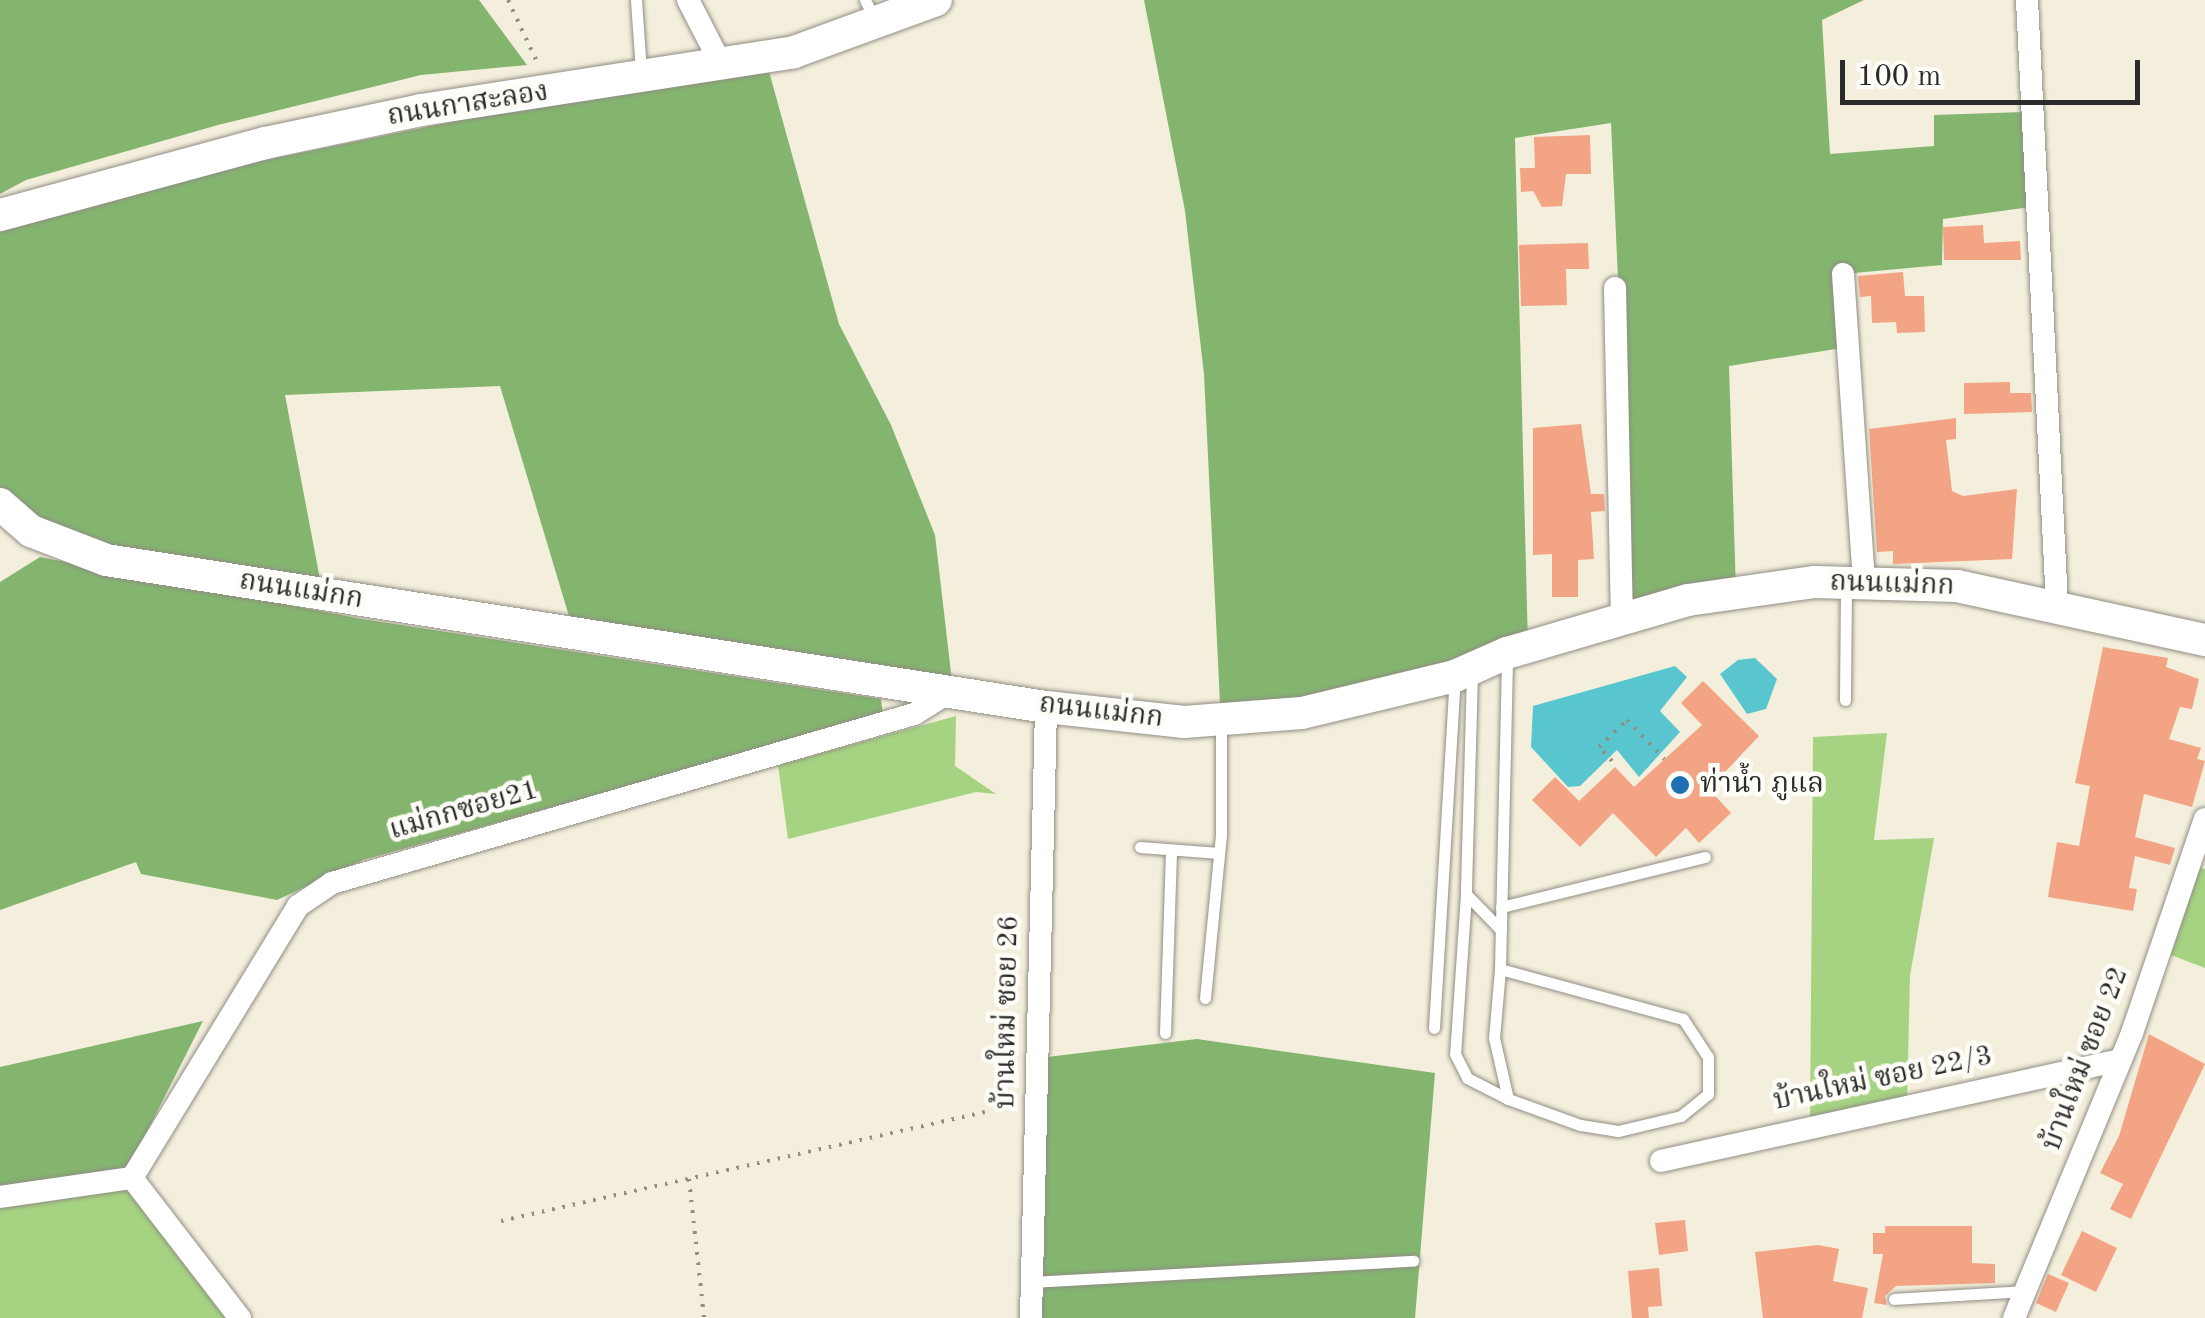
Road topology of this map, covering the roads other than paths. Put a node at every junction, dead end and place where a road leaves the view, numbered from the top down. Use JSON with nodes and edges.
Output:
{"nodes":[{"id":1,"x":636,"y":0,"type":"edge"},
{"id":2,"x":688,"y":0,"type":"edge"},
{"id":3,"x":936,"y":0,"type":"edge"},
{"id":4,"x":2027,"y":0,"type":"edge"},
{"id":5,"x":871,"y":12,"type":"edge"},
{"id":6,"x":722,"y":64,"type":"junction"},
{"id":7,"x":641,"y":77,"type":"junction"},
{"id":8,"x":0,"y":215,"type":"edge"},
{"id":9,"x":1843,"y":274,"type":"dead end"},
{"id":10,"x":1615,"y":288,"type":"dead end"},
{"id":11,"x":0,"y":504,"type":"edge"},
{"id":12,"x":1855,"y":583,"type":"junction"},
{"id":13,"x":2057,"y":605,"type":"junction"},
{"id":14,"x":1622,"y":620,"type":"junction"},
{"id":15,"x":2205,"y":640,"type":"edge"},
{"id":16,"x":1507,"y":653,"type":"junction"},
{"id":17,"x":1464,"y":672,"type":"junction"},
{"id":18,"x":953,"y":690,"type":"junction"},
{"id":19,"x":1845,"y":700,"type":"dead end"},
{"id":20,"x":1046,"y":707,"type":"junction"},
{"id":21,"x":1221,"y":724,"type":"junction"},
{"id":22,"x":2205,"y":819,"type":"edge"},
{"id":23,"x":1140,"y":847,"type":"dead end"},
{"id":24,"x":1171,"y":850,"type":"junction"},
{"id":25,"x":1219,"y":854,"type":"junction"},
{"id":26,"x":1705,"y":857,"type":"dead end"},
{"id":27,"x":1466,"y":894,"type":"junction"},
{"id":28,"x":1501,"y":908,"type":"junction"},
{"id":29,"x":1501,"y":930,"type":"junction"},
{"id":30,"x":1500,"y":969,"type":"junction"},
{"id":31,"x":1204,"y":998,"type":"dead end"},
{"id":32,"x":1434,"y":1028,"type":"dead end"},
{"id":33,"x":1165,"y":1034,"type":"dead end"},
{"id":34,"x":2120,"y":1060,"type":"junction"},
{"id":35,"x":1508,"y":1099,"type":"junction"},
{"id":36,"x":1661,"y":1161,"type":"dead end"},
{"id":37,"x":132,"y":1178,"type":"junction"},
{"id":38,"x":0,"y":1197,"type":"edge"},
{"id":39,"x":1413,"y":1261,"type":"dead end"},
{"id":40,"x":1032,"y":1282,"type":"junction"},
{"id":41,"x":2026,"y":1291,"type":"junction"},
{"id":42,"x":1894,"y":1300,"type":"dead end"},
{"id":43,"x":240,"y":1318,"type":"edge"},
{"id":44,"x":1031,"y":1318,"type":"edge"},
{"id":45,"x":2014,"y":1318,"type":"edge"}],
"edges":[{"from":1,"to":7,"type":"lane"},
{"from":2,"to":6,"type":"street"},
{"from":3,"to":5,"type":"street","name":"ถนนกาสะลอง"},
{"from":4,"to":13,"type":"street"},
{"from":5,"to":6,"type":"street","name":"ถนนกาสะลอง"},
{"from":6,"to":7,"type":"street","name":"ถนนกาสะลอง"},
{"from":7,"to":8,"type":"street","name":"ถนนกาสะลอง"},
{"from":9,"to":12,"type":"street"},
{"from":10,"to":14,"type":"street"},
{"from":11,"to":18,"type":"street","name":"ถนนแม่กก"},
{"from":12,"to":13,"type":"street","name":"ถนนแม่กก"},
{"from":12,"to":14,"type":"street","name":"ถนนแม่กก"},
{"from":12,"to":19,"type":"lane"},
{"from":13,"to":15,"type":"street","name":"ถนนแม่กก"},
{"from":14,"to":16,"type":"street","name":"ถนนแม่กก"},
{"from":16,"to":17,"type":"street","name":"ถนนแม่กก"},
{"from":16,"to":28,"type":"lane"},
{"from":17,"to":21,"type":"street","name":"ถนนแม่กก"},
{"from":17,"to":27,"type":"lane"},
{"from":17,"to":32,"type":"lane"},
{"from":18,"to":20,"type":"street","name":"ถนนแม่กก"},
{"from":18,"to":37,"type":"street","name":"แม่กกซอย21"},
{"from":20,"to":21,"type":"street","name":"ถนนแม่กก"},
{"from":20,"to":40,"type":"street","name":"บ้านใหม่ ซอย 26"},
{"from":21,"to":25,"type":"lane"},
{"from":22,"to":34,"type":"street","name":"บ้านใหม่ ซอย 22"},
{"from":23,"to":24,"type":"lane"},
{"from":24,"to":25,"type":"lane"},
{"from":24,"to":33,"type":"lane"},
{"from":25,"to":31,"type":"lane"},
{"from":26,"to":28,"type":"lane"},
{"from":27,"to":29,"type":"lane"},
{"from":27,"to":35,"type":"lane"},
{"from":28,"to":29,"type":"lane"},
{"from":29,"to":30,"type":"lane"},
{"from":30,"to":35,"type":"lane"},
{"from":30,"to":35,"type":"lane"},
{"from":34,"to":36,"type":"street","name":"บ้านใหม่ ซอย 22/3"},
{"from":34,"to":41,"type":"street","name":"บ้านใหม่ ซอย 22"},
{"from":37,"to":38,"type":"street"},
{"from":37,"to":43,"type":"street"},
{"from":39,"to":40,"type":"lane"},
{"from":40,"to":44,"type":"street","name":"บ้านใหม่ ซอย 26"},
{"from":41,"to":42,"type":"lane"},
{"from":41,"to":45,"type":"street","name":"บ้านใหม่ ซอย 22"}]}
